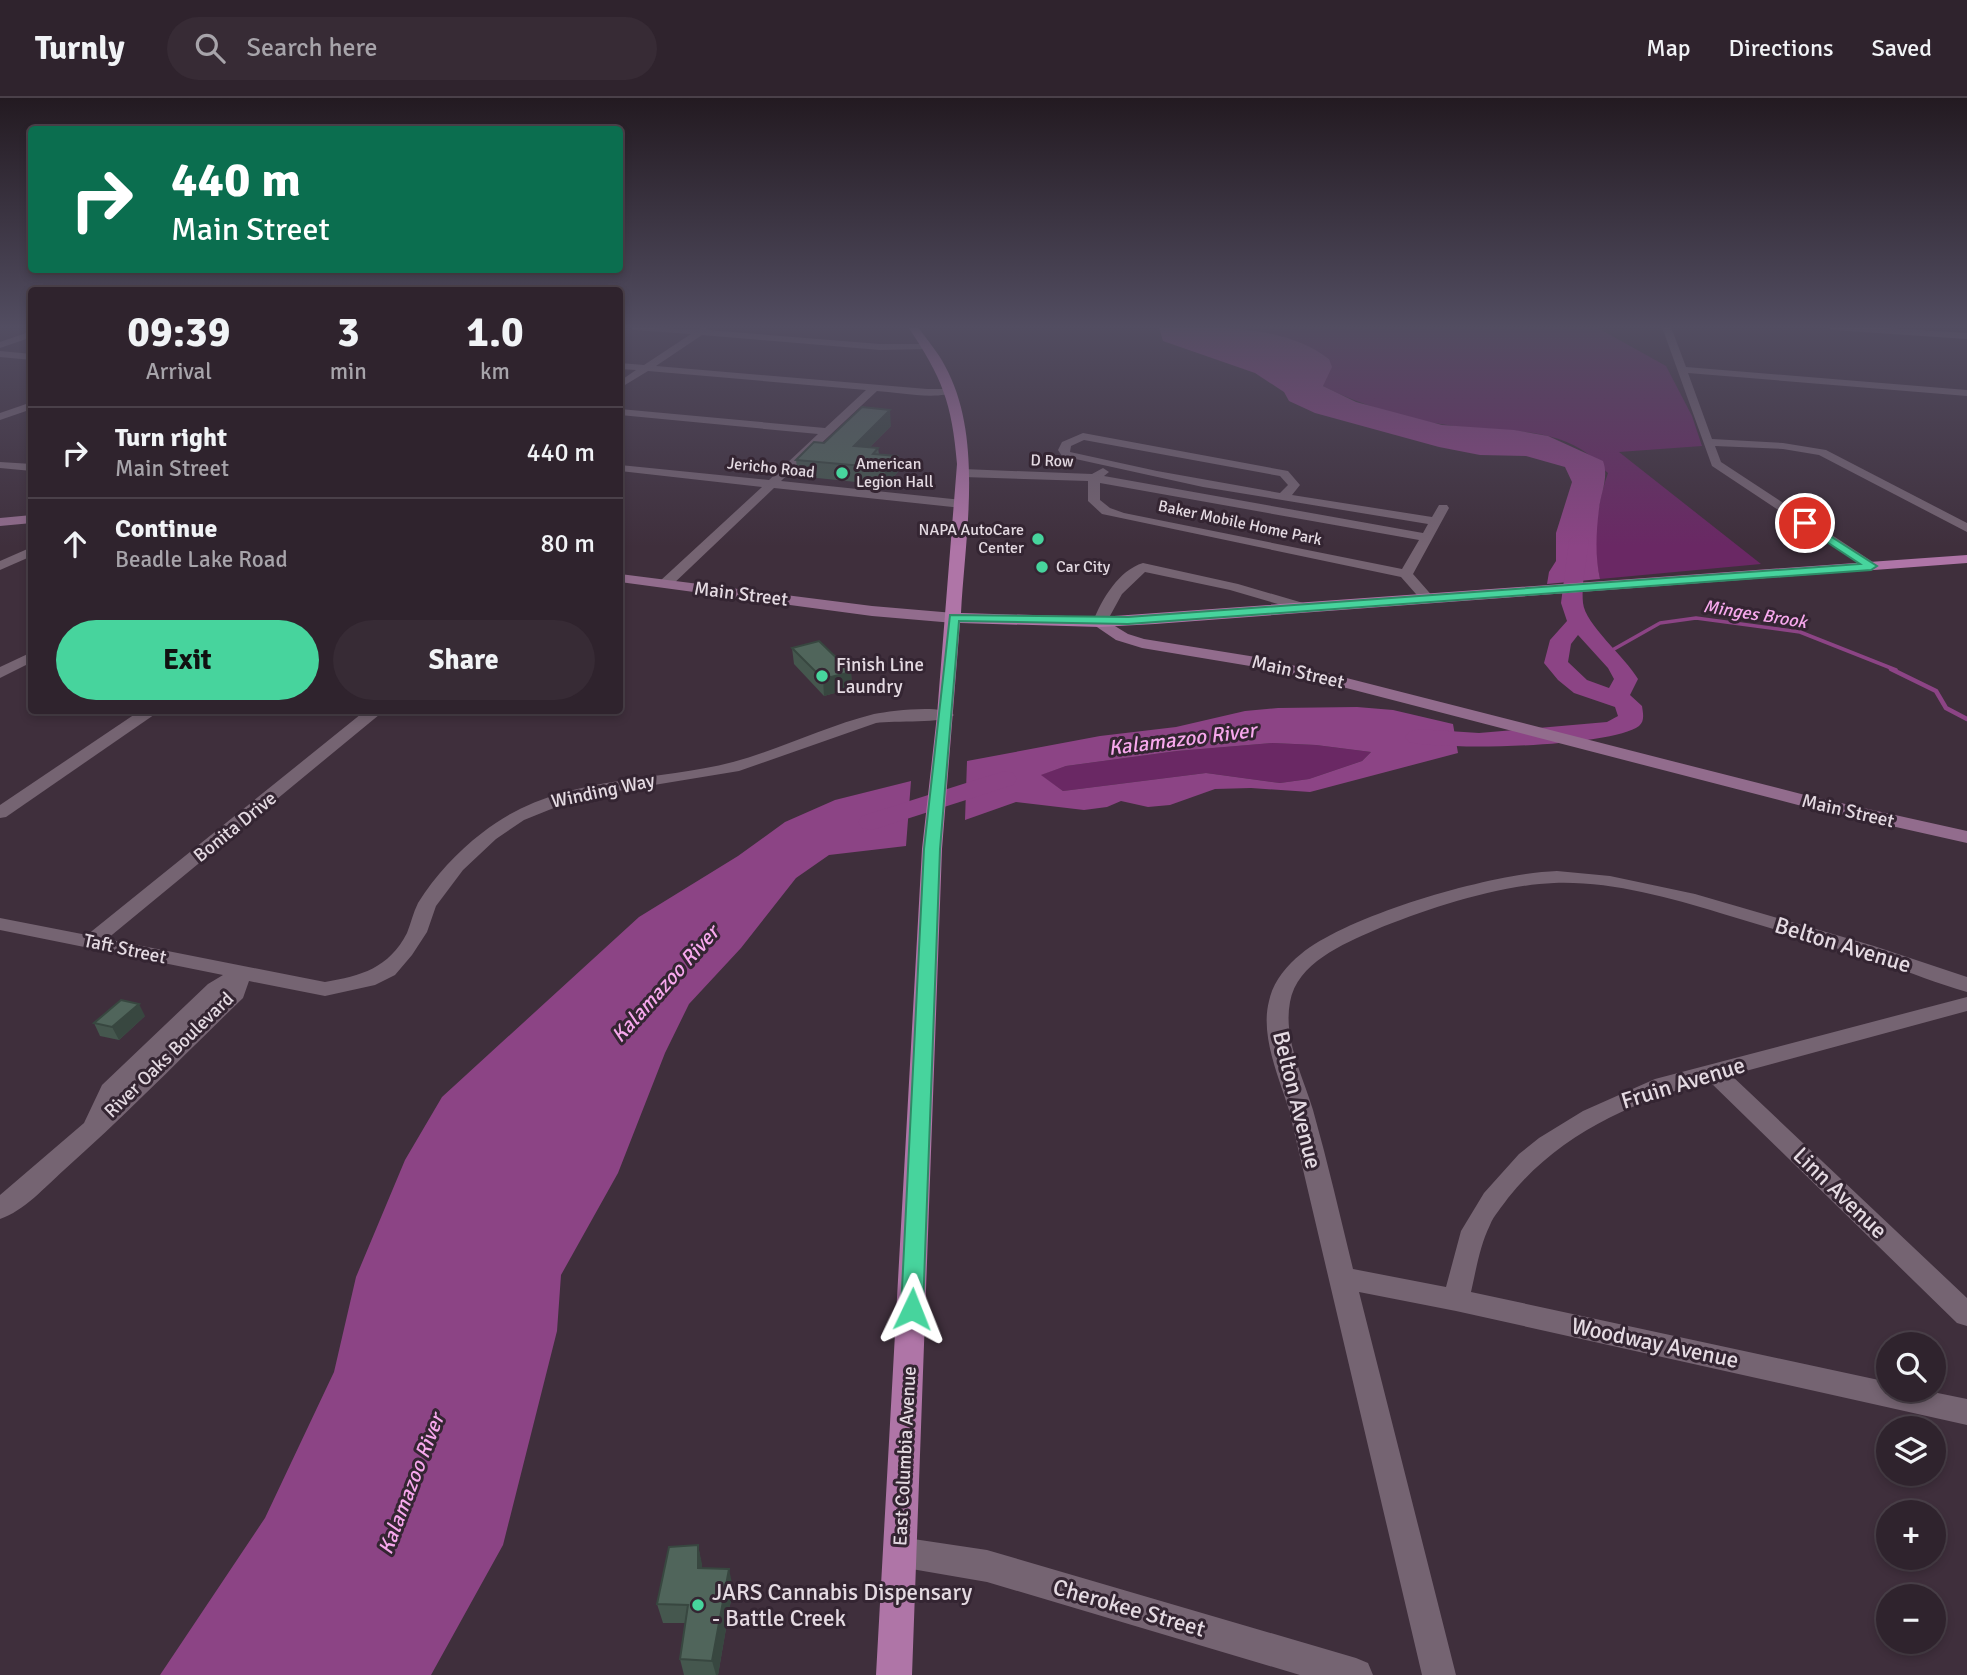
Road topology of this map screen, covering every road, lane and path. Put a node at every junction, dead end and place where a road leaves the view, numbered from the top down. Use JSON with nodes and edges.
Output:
{"nodes":[{"id":1,"x":861,"y":401,"type":"edge"},
{"id":2,"x":953,"y":401,"type":"edge"},
{"id":3,"x":1693,"y":401,"type":"edge"},
{"id":4,"x":0,"y":404,"type":"edge"},
{"id":5,"x":28,"y":406,"type":"edge"},
{"id":6,"x":28,"y":407,"type":"edge"},
{"id":7,"x":623,"y":412,"type":"edge"},
{"id":8,"x":0,"y":417,"type":"edge"},
{"id":9,"x":827,"y":432,"type":"junction"},
{"id":10,"x":1707,"y":442,"type":"junction"},
{"id":11,"x":0,"y":465,"type":"edge"},
{"id":12,"x":1112,"y":466,"type":"junction"},
{"id":13,"x":28,"y":468,"type":"edge"},
{"id":14,"x":623,"y":468,"type":"edge"},
{"id":15,"x":636,"y":470,"type":"junction"},
{"id":16,"x":963,"y":472,"type":"junction"},
{"id":17,"x":1094,"y":478,"type":"junction"},
{"id":18,"x":623,"y":480,"type":"edge"},
{"id":19,"x":771,"y":484,"type":"junction"},
{"id":20,"x":1284,"y":496,"type":"junction"},
{"id":21,"x":962,"y":504,"type":"junction"},
{"id":22,"x":1443,"y":508,"type":"dead end"},
{"id":23,"x":28,"y":519,"type":"edge"},
{"id":24,"x":1435,"y":521,"type":"junction"},
{"id":25,"x":0,"y":522,"type":"edge"},
{"id":26,"x":1967,"y":528,"type":"edge"},
{"id":27,"x":1425,"y":537,"type":"junction"},
{"id":28,"x":28,"y":553,"type":"edge"},
{"id":29,"x":1967,"y":559,"type":"edge"},
{"id":30,"x":0,"y":566,"type":"edge"},
{"id":31,"x":1871,"y":566,"type":"junction"},
{"id":32,"x":1406,"y":574,"type":"junction"},
{"id":33,"x":623,"y":578,"type":"edge"},
{"id":34,"x":665,"y":584,"type":"junction"},
{"id":35,"x":1428,"y":598,"type":"junction"},
{"id":36,"x":1305,"y":608,"type":"junction"},
{"id":37,"x":954,"y":618,"type":"junction"},
{"id":38,"x":1100,"y":622,"type":"junction"},
{"id":39,"x":28,"y":658,"type":"edge"},
{"id":40,"x":0,"y":673,"type":"edge"},
{"id":41,"x":147,"y":714,"type":"edge"},
{"id":42,"x":372,"y":714,"type":"edge"},
{"id":43,"x":946,"y":715,"type":"junction"},
{"id":44,"x":0,"y":813,"type":"edge"},
{"id":45,"x":1967,"y":837,"type":"edge"},
{"id":46,"x":0,"y":924,"type":"edge"},
{"id":47,"x":91,"y":942,"type":"junction"},
{"id":48,"x":244,"y":975,"type":"junction"},
{"id":49,"x":1967,"y":985,"type":"edge"},
{"id":50,"x":1967,"y":1004,"type":"edge"},
{"id":51,"x":1714,"y":1072,"type":"junction"},
{"id":52,"x":0,"y":1209,"type":"edge"},
{"id":53,"x":1341,"y":1278,"type":"junction"},
{"id":54,"x":1456,"y":1300,"type":"junction"},
{"id":55,"x":1967,"y":1315,"type":"edge"},
{"id":56,"x":1967,"y":1412,"type":"edge"},
{"id":57,"x":900,"y":1552,"type":"junction"},
{"id":58,"x":894,"y":1675,"type":"edge"},
{"id":59,"x":1356,"y":1675,"type":"edge"},
{"id":60,"x":1439,"y":1675,"type":"edge"}],
"edges":[{"from":1,"to":9,"type":"street"},
{"from":2,"to":16,"type":"main road","name":"East Columbia Avenue"},
{"from":3,"to":10,"type":"street"},
{"from":4,"to":5,"type":"street"},
{"from":6,"to":8,"type":"street"},
{"from":7,"to":9,"type":"street"},
{"from":9,"to":19,"type":"street"},
{"from":10,"to":26,"type":"street"},
{"from":10,"to":31,"type":"street"},
{"from":11,"to":13,"type":"street"},
{"from":12,"to":17,"type":"street"},
{"from":12,"to":20,"type":"street","name":"Baker Mobile Home Park"},
{"from":12,"to":20,"type":"street","name":"Baker Mobile Home Park"},
{"from":14,"to":15,"type":"street","name":"Jericho Road"},
{"from":15,"to":18,"type":"street"},
{"from":15,"to":19,"type":"street","name":"Jericho Road"},
{"from":16,"to":17,"type":"street","name":"D Row"},
{"from":16,"to":21,"type":"main road","name":"East Columbia Avenue"},
{"from":17,"to":27,"type":"street","name":"Baker Mobile Home Park"},
{"from":17,"to":32,"type":"street","name":"Baker Mobile Home Park"},
{"from":19,"to":21,"type":"street","name":"Jericho Road"},
{"from":19,"to":34,"type":"street"},
{"from":20,"to":24,"type":"street","name":"Baker Mobile Home Park"},
{"from":21,"to":37,"type":"main road","name":"East Columbia Avenue"},
{"from":22,"to":24,"type":"street"},
{"from":23,"to":25,"type":"street"},
{"from":24,"to":27,"type":"street"},
{"from":27,"to":32,"type":"street"},
{"from":28,"to":30,"type":"street"},
{"from":29,"to":31,"type":"main road"},
{"from":31,"to":35,"type":"main road"},
{"from":32,"to":35,"type":"street"},
{"from":33,"to":34,"type":"street","name":"Main Street"},
{"from":34,"to":37,"type":"street","name":"Main Street"},
{"from":35,"to":36,"type":"main road"},
{"from":36,"to":38,"type":"main road"},
{"from":36,"to":38,"type":"street"},
{"from":37,"to":38,"type":"main road","name":"Main Street"},
{"from":37,"to":43,"type":"main road","name":"East Columbia Avenue"},
{"from":38,"to":45,"type":"street","name":"Main Street"},
{"from":39,"to":40,"type":"street"},
{"from":41,"to":44,"type":"street"},
{"from":42,"to":47,"type":"street","name":"Bonita Drive"},
{"from":43,"to":48,"type":"street","name":"Winding Way"},
{"from":43,"to":57,"type":"main road","name":"East Columbia Avenue"},
{"from":46,"to":47,"type":"street","name":"Taft Street"},
{"from":47,"to":48,"type":"street","name":"Taft Street"},
{"from":48,"to":52,"type":"street","name":"River Oaks Boulevard"},
{"from":49,"to":53,"type":"street","name":"Belton Avenue"},
{"from":50,"to":51,"type":"street","name":"Fruin Avenue"},
{"from":51,"to":54,"type":"street","name":"Fruin Avenue"},
{"from":51,"to":55,"type":"street","name":"Linn Avenue"},
{"from":53,"to":54,"type":"street","name":"Woodway Avenue"},
{"from":53,"to":60,"type":"street","name":"Belton Avenue"},
{"from":54,"to":56,"type":"street","name":"Woodway Avenue"},
{"from":57,"to":58,"type":"main road","name":"East Columbia Avenue"},
{"from":57,"to":59,"type":"street","name":"Cherokee Street"}]}
